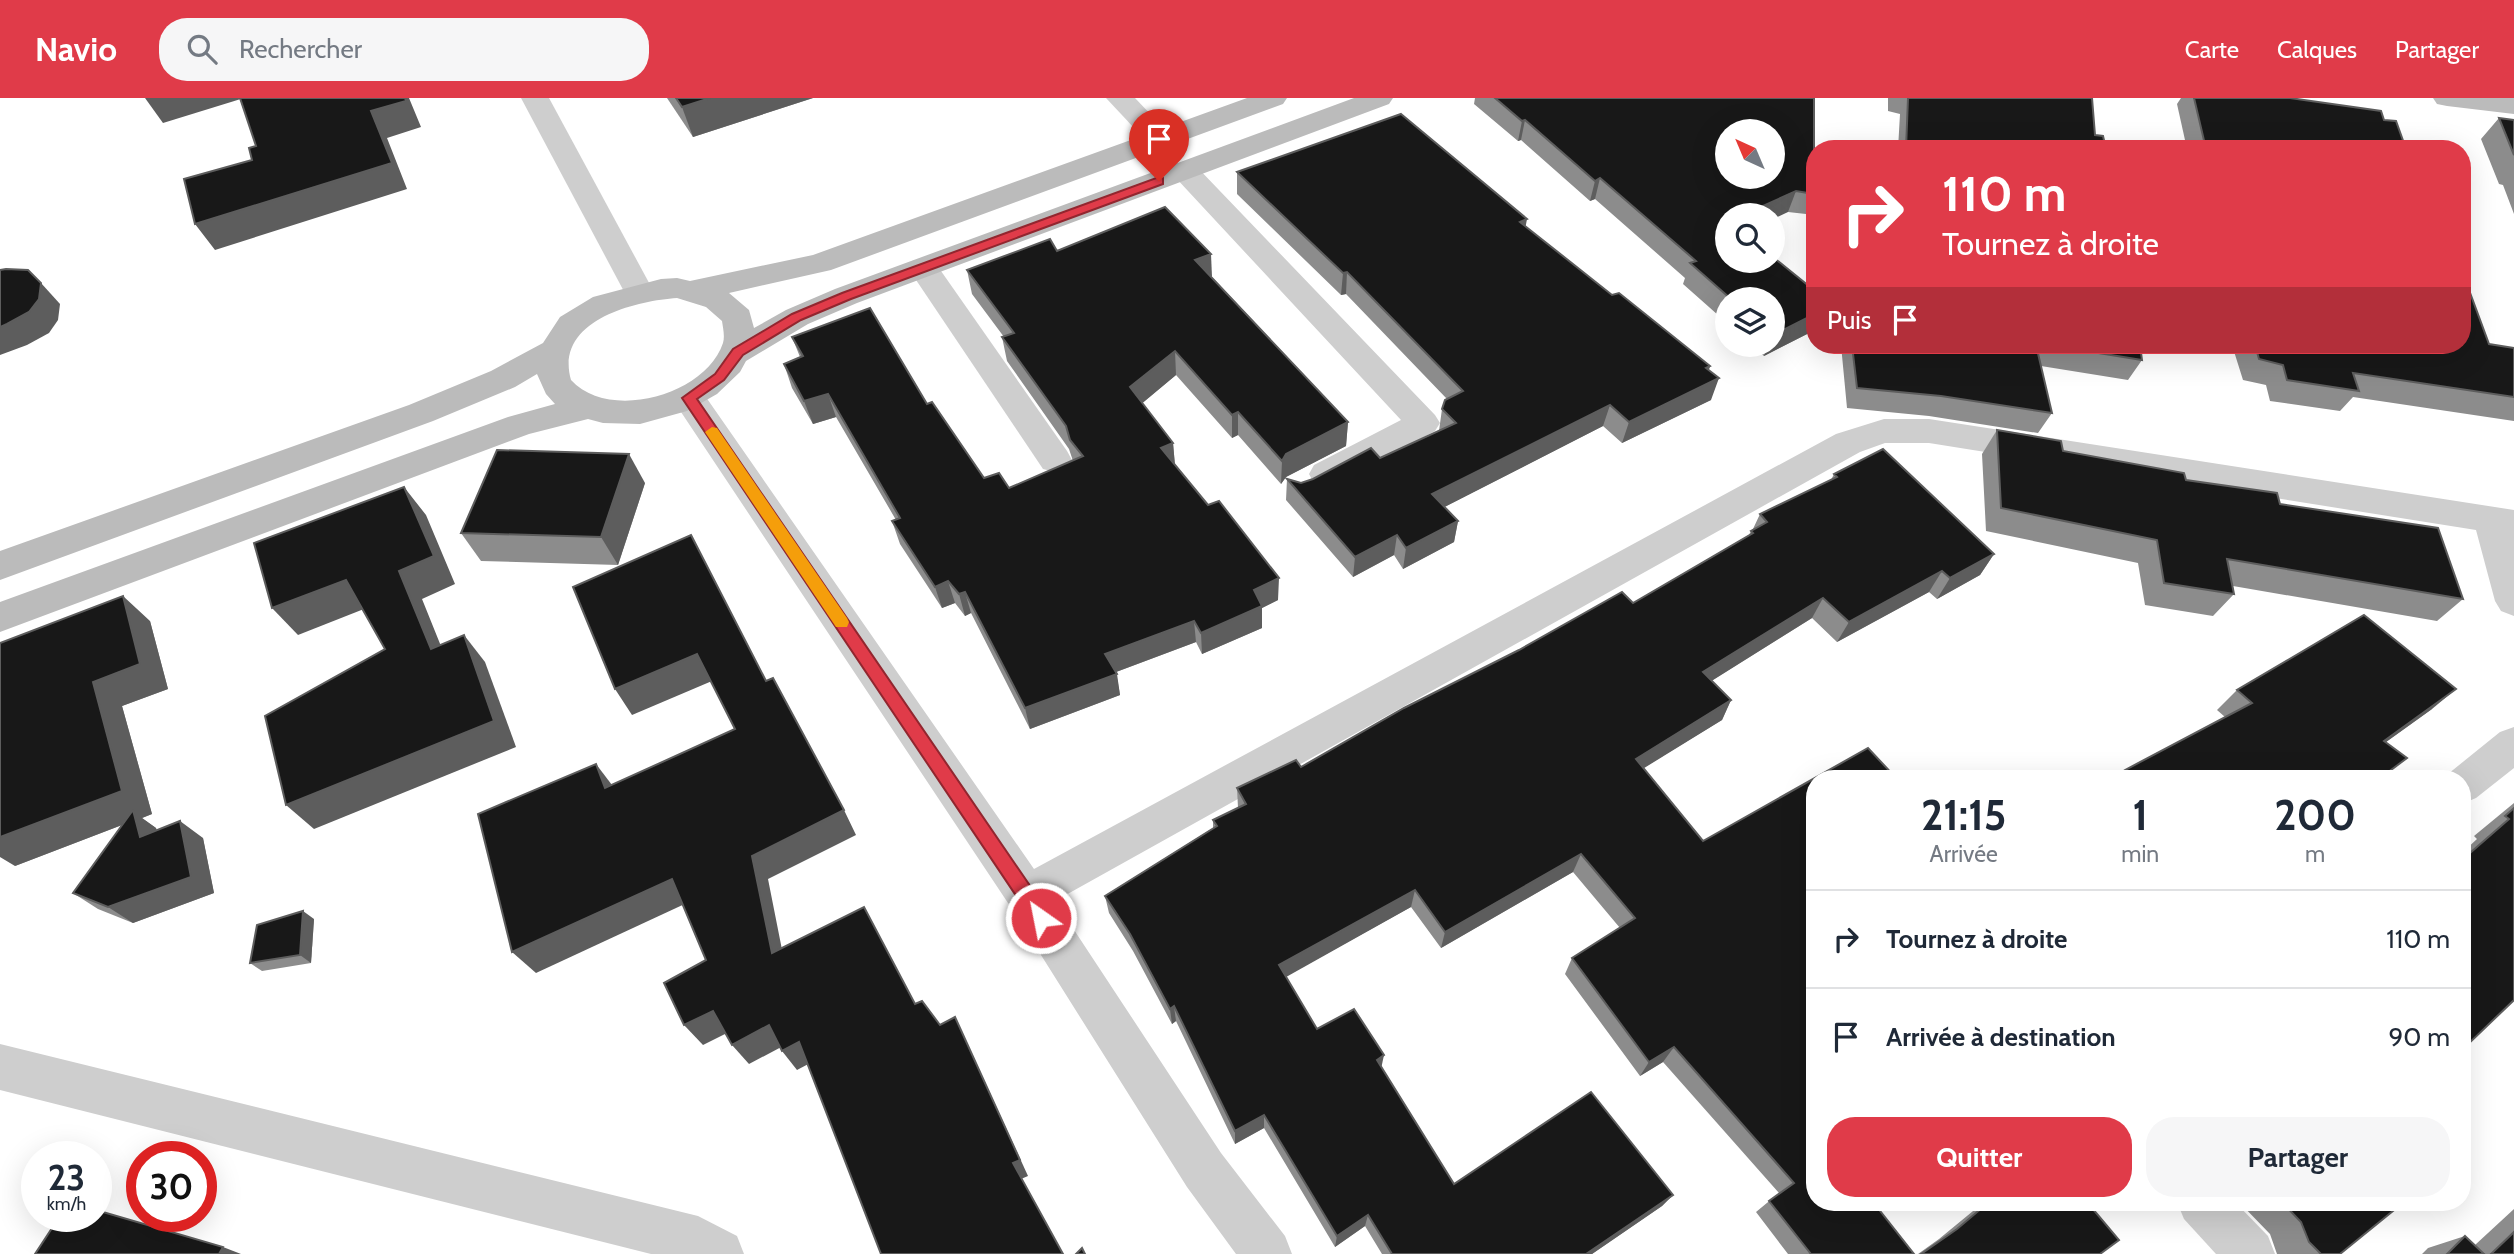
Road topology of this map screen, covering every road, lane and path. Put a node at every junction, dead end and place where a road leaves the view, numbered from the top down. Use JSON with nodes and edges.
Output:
{"nodes":[{"id":1,"x":535,"y":98,"type":"edge"},
{"id":2,"x":1120,"y":98,"type":"edge"},
{"id":3,"x":1273,"y":98,"type":"edge"},
{"id":4,"x":1379,"y":98,"type":"edge"},
{"id":5,"x":2447,"y":98,"type":"edge"},
{"id":6,"x":2514,"y":106,"type":"edge"},
{"id":7,"x":1160,"y":139,"type":"junction"},
{"id":8,"x":1185,"y":171,"type":"junction"},
{"id":9,"x":923,"y":268,"type":"junction"},
{"id":10,"x":695,"y":290,"type":"junction"},
{"id":11,"x":639,"y":292,"type":"junction"},
{"id":12,"x":555,"y":350,"type":"junction"},
{"id":13,"x":738,"y":352,"type":"junction"},
{"id":14,"x":689,"y":398,"type":"junction"},
{"id":15,"x":587,"y":407,"type":"junction"},
{"id":16,"x":1055,"y":460,"type":"dead end"},
{"id":17,"x":1299,"y":488,"type":"edge"},
{"id":18,"x":2502,"y":522,"type":"edge"},
{"id":19,"x":0,"y":566,"type":"edge"},
{"id":20,"x":2514,"y":601,"type":"edge"},
{"id":21,"x":0,"y":617,"type":"edge"},
{"id":22,"x":2514,"y":744,"type":"edge"},
{"id":23,"x":2471,"y":779,"type":"edge"},
{"id":24,"x":1027,"y":895,"type":"junction"},
{"id":25,"x":0,"y":1067,"type":"edge"},
{"id":26,"x":2209,"y":1211,"type":"edge"},
{"id":27,"x":719,"y":1254,"type":"edge"},
{"id":28,"x":1267,"y":1254,"type":"edge"},
{"id":29,"x":2250,"y":1254,"type":"edge"}],
"edges":[{"from":1,"to":11,"type":"street"},
{"from":2,"to":7,"type":"street"},
{"from":3,"to":7,"type":"main road"},
{"from":4,"to":8,"type":"main road"},
{"from":5,"to":6,"type":"main road"},
{"from":7,"to":10,"type":"main road"},
{"from":8,"to":9,"type":"main road"},
{"from":8,"to":17,"type":"street"},
{"from":9,"to":13,"type":"main road"},
{"from":9,"to":16,"type":"street"},
{"from":10,"to":11,"type":"main road"},
{"from":10,"to":13,"type":"main road"},
{"from":11,"to":12,"type":"main road"},
{"from":12,"to":15,"type":"main road"},
{"from":12,"to":19,"type":"main road"},
{"from":13,"to":14,"type":"main road"},
{"from":14,"to":15,"type":"main road"},
{"from":14,"to":24,"type":"street"},
{"from":15,"to":21,"type":"main road"},
{"from":18,"to":20,"type":"street"},
{"from":18,"to":24,"type":"street"},
{"from":22,"to":23,"type":"street"},
{"from":24,"to":28,"type":"street"},
{"from":25,"to":27,"type":"street"},
{"from":26,"to":29,"type":"street"}]}
